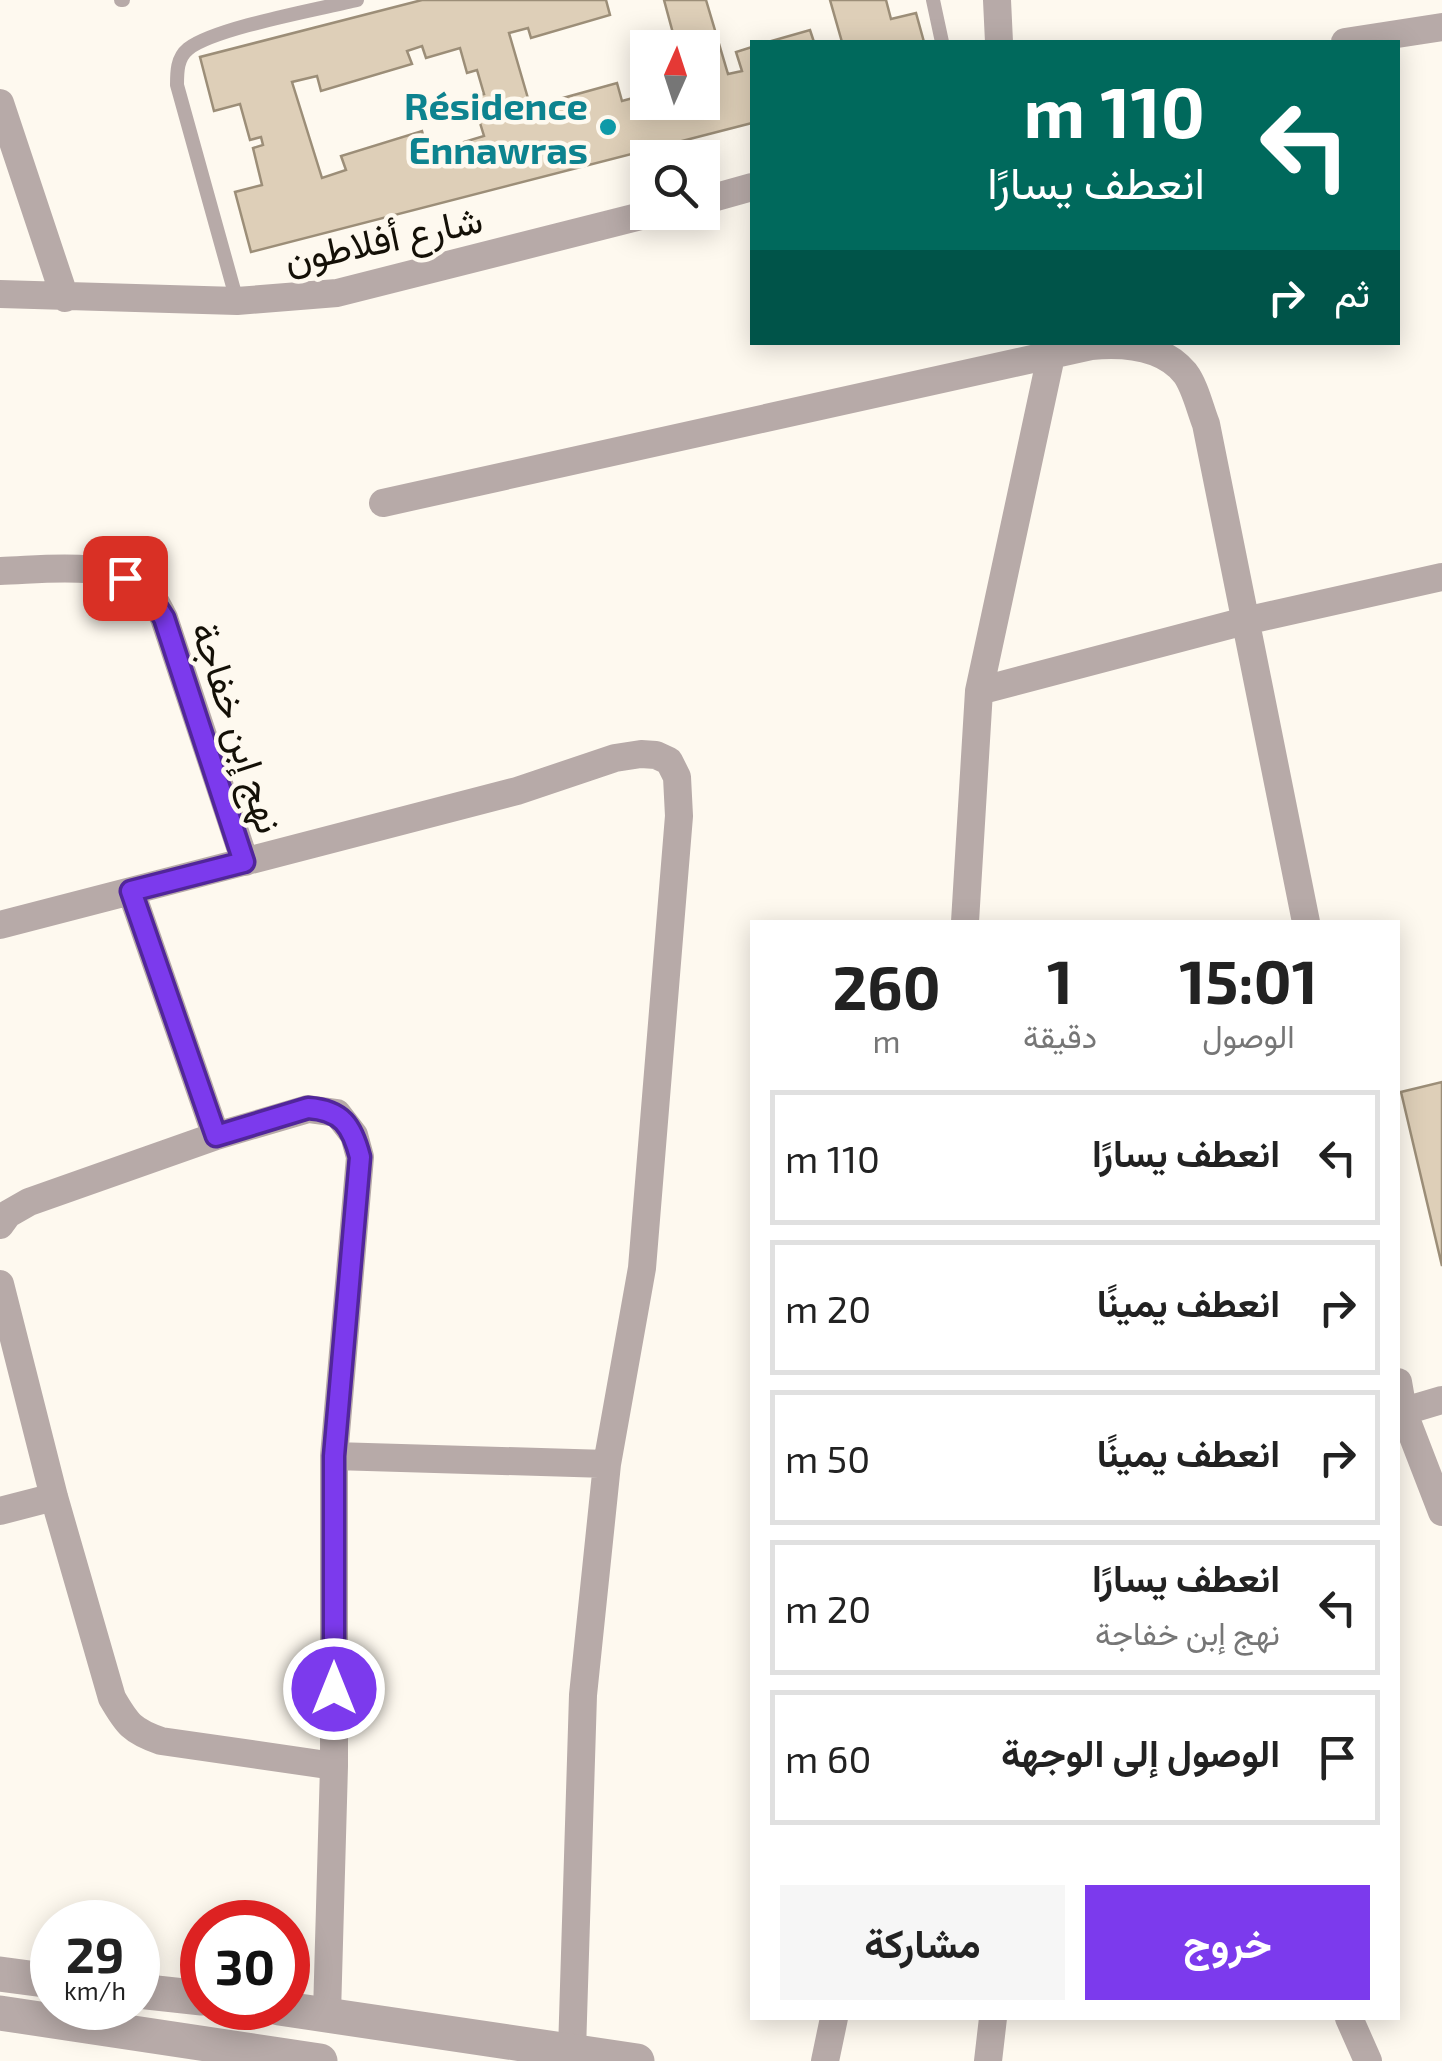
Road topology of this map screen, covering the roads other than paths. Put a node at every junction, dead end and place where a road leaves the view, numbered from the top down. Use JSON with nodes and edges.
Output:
{"nodes":[{"id":1,"x":357,"y":0,"type":"edge"},
{"id":2,"x":933,"y":0,"type":"edge"},
{"id":3,"x":996,"y":0,"type":"edge"},
{"id":4,"x":1442,"y":28,"type":"edge"},
{"id":5,"x":942,"y":40,"type":"edge"},
{"id":6,"x":999,"y":40,"type":"edge"},
{"id":7,"x":1358,"y":40,"type":"edge"},
{"id":8,"x":0,"y":102,"type":"edge"},
{"id":9,"x":750,"y":188,"type":"edge"},
{"id":10,"x":720,"y":195,"type":"edge"},
{"id":11,"x":630,"y":219,"type":"edge"},
{"id":12,"x":0,"y":294,"type":"edge"},
{"id":13,"x":65,"y":298,"type":"junction"},
{"id":14,"x":237,"y":301,"type":"junction"},
{"id":15,"x":1105,"y":345,"type":"edge"},
{"id":16,"x":1125,"y":345,"type":"edge"},
{"id":17,"x":1050,"y":349,"type":"edge"},
{"id":18,"x":383,"y":503,"type":"dead end"},
{"id":19,"x":0,"y":571,"type":"edge"},
{"id":20,"x":1442,"y":577,"type":"edge"},
{"id":21,"x":1245,"y":621,"type":"junction"},
{"id":22,"x":979,"y":691,"type":"junction"},
{"id":23,"x":244,"y":862,"type":"junction"},
{"id":24,"x":131,"y":891,"type":"junction"},
{"id":25,"x":965,"y":920,"type":"edge"},
{"id":26,"x":1306,"y":920,"type":"edge"},
{"id":27,"x":0,"y":925,"type":"edge"},
{"id":28,"x":216,"y":1136,"type":"junction"},
{"id":29,"x":0,"y":1225,"type":"edge"},
{"id":30,"x":0,"y":1284,"type":"edge"},
{"id":31,"x":1442,"y":1400,"type":"edge"},
{"id":32,"x":1400,"y":1412,"type":"edge"},
{"id":33,"x":334,"y":1456,"type":"junction"},
{"id":34,"x":607,"y":1464,"type":"junction"},
{"id":35,"x":54,"y":1497,"type":"junction"},
{"id":36,"x":0,"y":1511,"type":"edge"},
{"id":37,"x":1442,"y":1512,"type":"edge"},
{"id":38,"x":334,"y":1766,"type":"junction"},
{"id":39,"x":0,"y":1974,"type":"edge"},
{"id":40,"x":30,"y":1977,"type":"edge"},
{"id":41,"x":310,"y":2011,"type":"edge"},
{"id":42,"x":0,"y":2013,"type":"edge"},
{"id":43,"x":327,"y":2013,"type":"junction"},
{"id":44,"x":834,"y":2020,"type":"edge"},
{"id":45,"x":993,"y":2020,"type":"edge"},
{"id":46,"x":1350,"y":2020,"type":"edge"},
{"id":47,"x":572,"y":2051,"type":"junction"},
{"id":48,"x":320,"y":2061,"type":"edge"},
{"id":49,"x":637,"y":2061,"type":"edge"},
{"id":50,"x":826,"y":2061,"type":"edge"},
{"id":51,"x":988,"y":2061,"type":"edge"},
{"id":52,"x":1368,"y":2061,"type":"edge"}],
"edges":[{"from":1,"to":14,"type":"lane"},
{"from":2,"to":5,"type":"lane"},
{"from":3,"to":6,"type":"street"},
{"from":4,"to":7,"type":"street"},
{"from":8,"to":13,"type":"street"},
{"from":9,"to":10,"type":"street"},
{"from":11,"to":14,"type":"street","name":"شارع أفلاطون"},
{"from":12,"to":13,"type":"street","name":"شارع أفلاطون"},
{"from":13,"to":14,"type":"street","name":"شارع أفلاطون"},
{"from":15,"to":17,"type":"street"},
{"from":16,"to":21,"type":"street"},
{"from":17,"to":18,"type":"street"},
{"from":17,"to":22,"type":"street"},
{"from":19,"to":23,"type":"street","name":"نهج إبن خفاجة"},
{"from":20,"to":21,"type":"street"},
{"from":21,"to":22,"type":"street"},
{"from":21,"to":26,"type":"street"},
{"from":22,"to":25,"type":"street"},
{"from":23,"to":24,"type":"street"},
{"from":23,"to":34,"type":"street"},
{"from":24,"to":27,"type":"street"},
{"from":24,"to":28,"type":"street"},
{"from":28,"to":29,"type":"street"},
{"from":28,"to":33,"type":"street"},
{"from":30,"to":35,"type":"street"},
{"from":31,"to":32,"type":"street"},
{"from":32,"to":37,"type":"street"},
{"from":33,"to":34,"type":"street"},
{"from":33,"to":38,"type":"street"},
{"from":34,"to":47,"type":"street"},
{"from":35,"to":36,"type":"street"},
{"from":35,"to":38,"type":"street"},
{"from":38,"to":43,"type":"street"},
{"from":39,"to":40,"type":"street"},
{"from":41,"to":43,"type":"street"},
{"from":42,"to":48,"type":"street"},
{"from":43,"to":47,"type":"street"},
{"from":44,"to":50,"type":"street"},
{"from":45,"to":51,"type":"street"},
{"from":46,"to":52,"type":"street"},
{"from":47,"to":49,"type":"street"}]}
